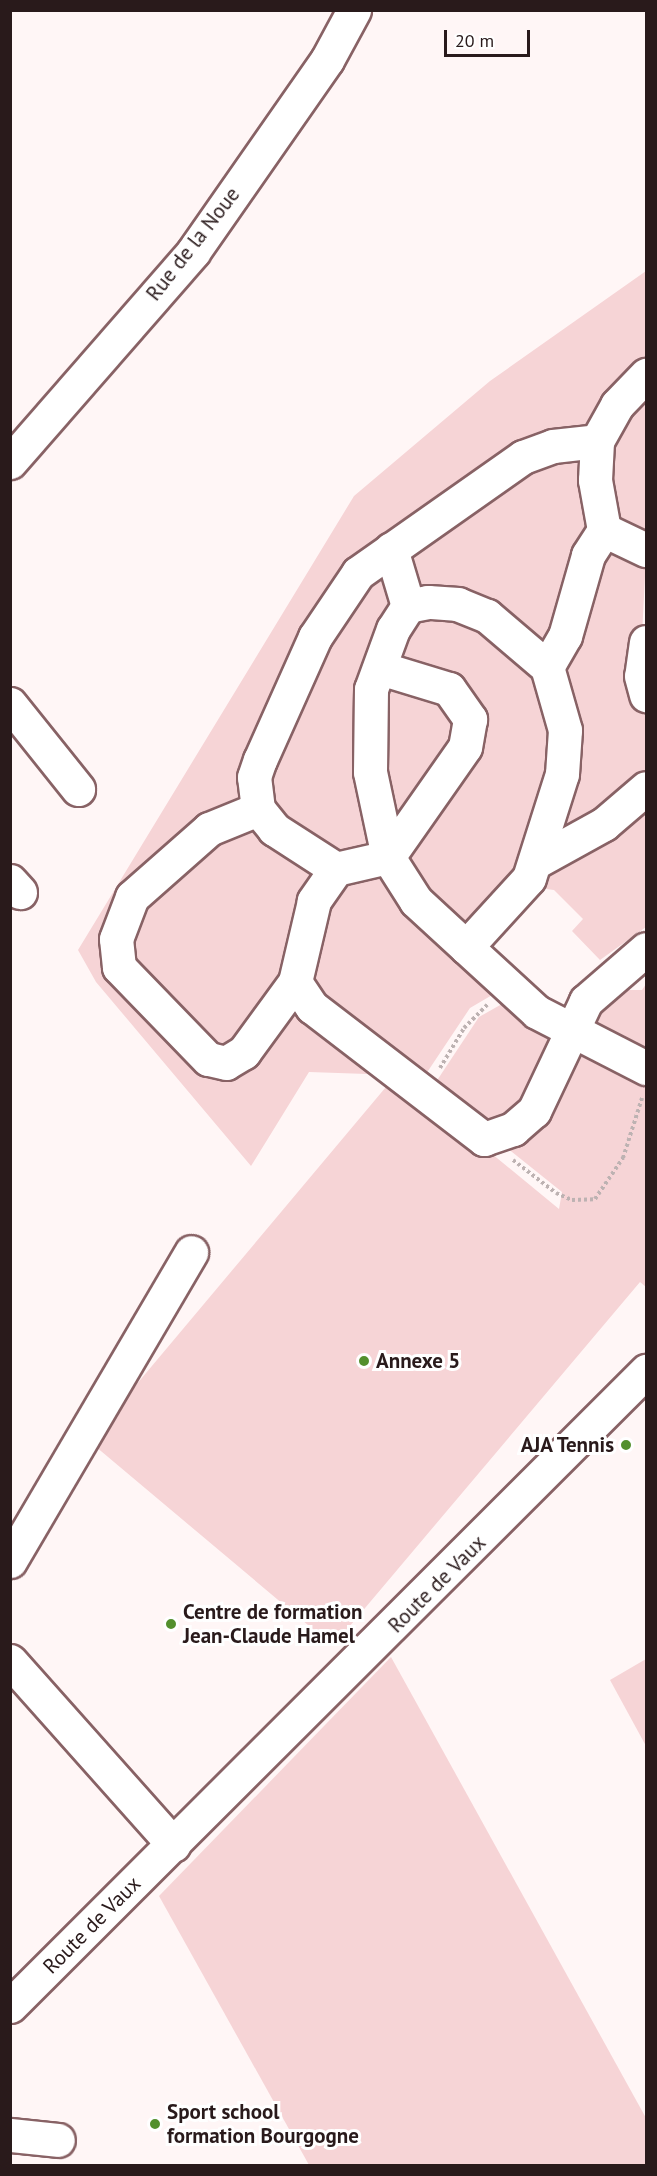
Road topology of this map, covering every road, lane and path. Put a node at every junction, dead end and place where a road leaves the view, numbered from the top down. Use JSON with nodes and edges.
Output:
{"nodes":[{"id":1,"x":354,"y":10,"type":"edge"},
{"id":2,"x":646,"y":375,"type":"edge"},
{"id":3,"x":597,"y":441,"type":"junction"},
{"id":4,"x":10,"y":462,"type":"edge"},
{"id":5,"x":604,"y":530,"type":"junction"},
{"id":6,"x":391,"y":549,"type":"junction"},
{"id":7,"x":646,"y":550,"type":"edge"},
{"id":8,"x":408,"y":606,"type":"junction"},
{"id":9,"x":646,"y":642,"type":"edge"},
{"id":10,"x":547,"y":667,"type":"junction"},
{"id":11,"x":380,"y":668,"type":"junction"},
{"id":12,"x":646,"y":695,"type":"edge"},
{"id":13,"x":10,"y":704,"type":"edge"},
{"id":14,"x":646,"y":788,"type":"edge"},
{"id":15,"x":78,"y":789,"type":"dead end"},
{"id":16,"x":258,"y":809,"type":"junction"},
{"id":17,"x":388,"y":857,"type":"junction"},
{"id":18,"x":537,"y":861,"type":"junction"},
{"id":19,"x":336,"y":869,"type":"junction"},
{"id":20,"x":466,"y":947,"type":"junction"},
{"id":21,"x":646,"y":949,"type":"edge"},
{"id":22,"x":295,"y":982,"type":"junction"},
{"id":23,"x":514,"y":990,"type":"junction"},
{"id":24,"x":570,"y":1030,"type":"junction"},
{"id":25,"x":645,"y":1081,"type":"edge"},
{"id":26,"x":423,"y":1089,"type":"junction"},
{"id":27,"x":484,"y":1139,"type":"junction"},
{"id":28,"x":191,"y":1252,"type":"dead end"},
{"id":29,"x":646,"y":1371,"type":"edge"},
{"id":30,"x":10,"y":1561,"type":"edge"},
{"id":31,"x":10,"y":1661,"type":"edge"},
{"id":32,"x":174,"y":1845,"type":"junction"},
{"id":33,"x":10,"y":2006,"type":"edge"},
{"id":34,"x":10,"y":2135,"type":"edge"},
{"id":35,"x":58,"y":2140,"type":"dead end"}],
"edges":[{"from":1,"to":4,"type":"street","name":"Rue de la Noue"},
{"from":2,"to":3,"type":"street"},
{"from":3,"to":5,"type":"street"},
{"from":3,"to":6,"type":"street"},
{"from":5,"to":7,"type":"street"},
{"from":5,"to":10,"type":"street"},
{"from":6,"to":8,"type":"street"},
{"from":6,"to":16,"type":"street"},
{"from":8,"to":10,"type":"street"},
{"from":8,"to":11,"type":"street"},
{"from":9,"to":12,"type":"street"},
{"from":10,"to":18,"type":"street"},
{"from":11,"to":17,"type":"street"},
{"from":11,"to":17,"type":"street"},
{"from":13,"to":15,"type":"street"},
{"from":14,"to":18,"type":"street"},
{"from":16,"to":19,"type":"street"},
{"from":16,"to":22,"type":"street"},
{"from":17,"to":19,"type":"street"},
{"from":17,"to":20,"type":"street"},
{"from":18,"to":20,"type":"street"},
{"from":19,"to":22,"type":"street"},
{"from":20,"to":23,"type":"street"},
{"from":21,"to":24,"type":"street"},
{"from":22,"to":26,"type":"street"},
{"from":23,"to":24,"type":"street"},
{"from":23,"to":26,"type":"path"},
{"from":24,"to":25,"type":"street"},
{"from":24,"to":27,"type":"street"},
{"from":25,"to":27,"type":"path"},
{"from":26,"to":27,"type":"street"},
{"from":28,"to":30,"type":"street"},
{"from":29,"to":32,"type":"street","name":"Route de Vaux"},
{"from":31,"to":32,"type":"street"},
{"from":32,"to":33,"type":"street","name":"Route de Vaux"},
{"from":34,"to":35,"type":"street"}]}
